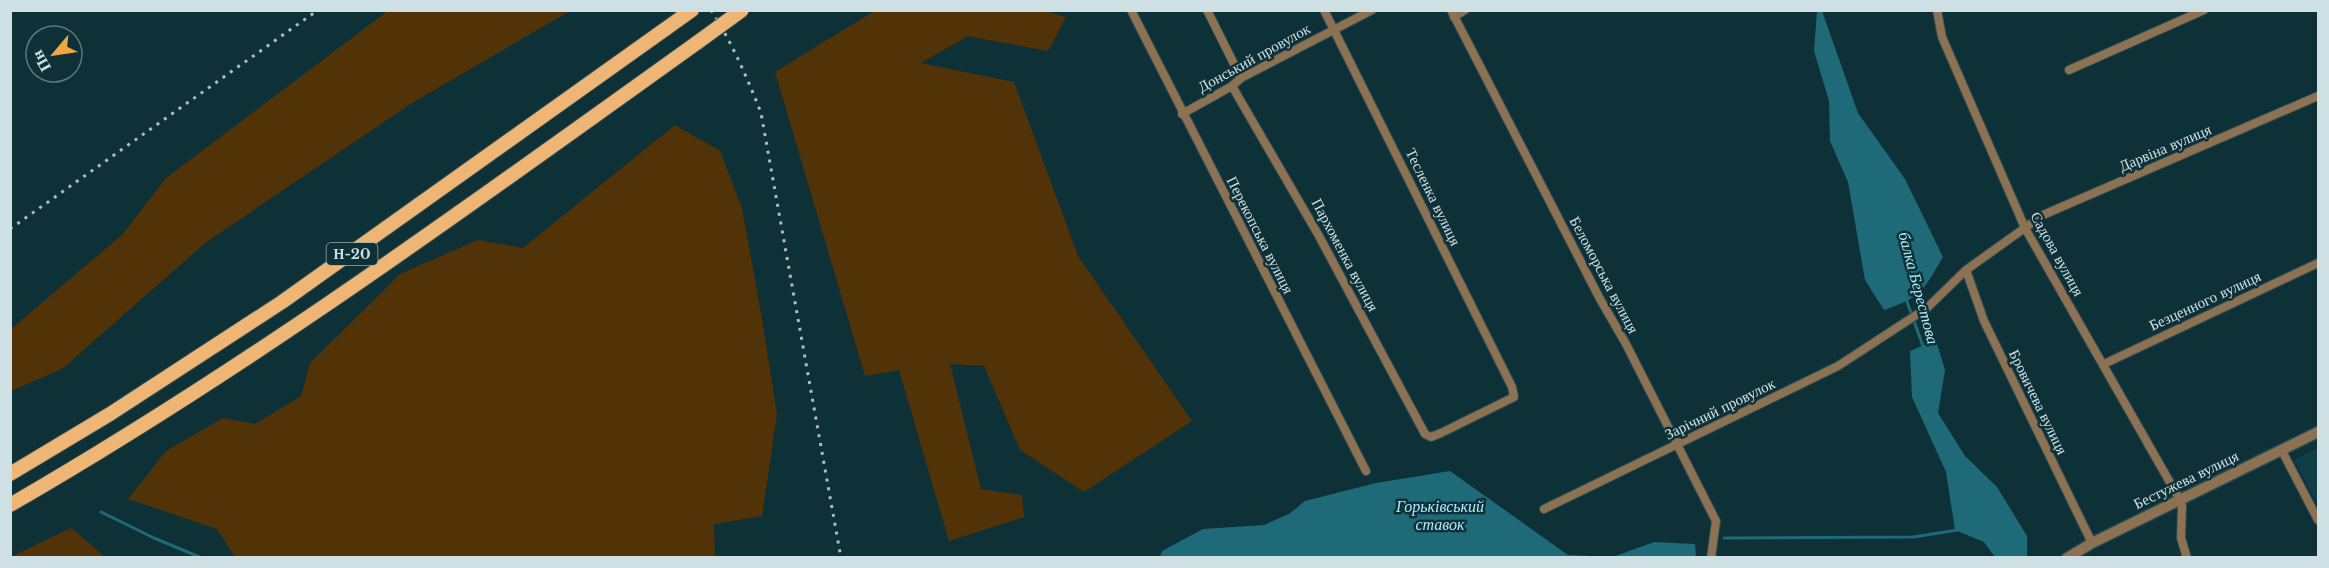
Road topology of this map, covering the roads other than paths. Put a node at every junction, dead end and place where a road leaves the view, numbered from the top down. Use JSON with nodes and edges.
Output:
{"nodes":[{"id":1,"x":742,"y":10,"type":"edge"},
{"id":2,"x":1131,"y":10,"type":"edge"},
{"id":3,"x":1207,"y":10,"type":"edge"},
{"id":4,"x":1324,"y":10,"type":"edge"},
{"id":5,"x":1372,"y":10,"type":"edge"},
{"id":6,"x":1465,"y":10,"type":"edge"},
{"id":7,"x":1937,"y":10,"type":"edge"},
{"id":8,"x":2204,"y":10,"type":"edge"},
{"id":9,"x":687,"y":14,"type":"edge"},
{"id":10,"x":1453,"y":14,"type":"edge"},
{"id":11,"x":1334,"y":29,"type":"junction"},
{"id":12,"x":2069,"y":70,"type":"dead end"},
{"id":13,"x":1241,"y":78,"type":"junction"},
{"id":14,"x":1232,"y":86,"type":"junction"},
{"id":15,"x":2319,"y":96,"type":"edge"},
{"id":16,"x":1182,"y":114,"type":"junction"},
{"id":17,"x":2025,"y":228,"type":"junction"},
{"id":18,"x":2319,"y":263,"type":"edge"},
{"id":19,"x":1966,"y":270,"type":"junction"},
{"id":20,"x":2104,"y":364,"type":"junction"},
{"id":21,"x":2319,"y":432,"type":"edge"},
{"id":22,"x":1431,"y":437,"type":"joint"},
{"id":23,"x":1677,"y":446,"type":"junction"},
{"id":24,"x":2282,"y":451,"type":"junction"},
{"id":25,"x":1366,"y":471,"type":"dead end"},
{"id":26,"x":10,"y":474,"type":"edge"},
{"id":27,"x":2180,"y":500,"type":"junction"},
{"id":28,"x":10,"y":504,"type":"edge"},
{"id":29,"x":1544,"y":509,"type":"dead end"},
{"id":30,"x":2319,"y":520,"type":"edge"},
{"id":31,"x":2092,"y":543,"type":"junction"},
{"id":32,"x":1711,"y":558,"type":"edge"},
{"id":33,"x":2067,"y":558,"type":"edge"},
{"id":34,"x":2187,"y":558,"type":"edge"}],
"edges":[{"from":1,"to":28,"type":"main road","number":"Н-20","bridge":true},
{"from":2,"to":16,"type":"street","name":"Перекопська вулиця"},
{"from":3,"to":13,"type":"street"},
{"from":4,"to":11,"type":"street","name":"Тесленка вулиця"},
{"from":5,"to":11,"type":"street","name":"Донський провулок"},
{"from":6,"to":10,"type":"street"},
{"from":7,"to":17,"type":"street","name":"Садова вулиця"},
{"from":8,"to":12,"type":"street"},
{"from":9,"to":26,"type":"main road","number":"Н-20"},
{"from":10,"to":23,"type":"street","name":"Беломорська вулиця"},
{"from":11,"to":13,"type":"street","name":"Донський провулок"},
{"from":11,"to":22,"type":"street","name":"Тесленка вулиця"},
{"from":13,"to":14,"type":"street","name":"Донський провулок"},
{"from":14,"to":16,"type":"street","name":"Донський провулок"},
{"from":14,"to":22,"type":"street","name":"Пархоменка вулиця"},
{"from":15,"to":17,"type":"street","name":"Дарвіна вулиця"},
{"from":16,"to":25,"type":"street","name":"Перекопська вулиця"},
{"from":17,"to":19,"type":"street","name":"Дарвіна вулиця"},
{"from":17,"to":20,"type":"street","name":"Садова вулиця"},
{"from":18,"to":20,"type":"street","name":"Безценного вулиця"},
{"from":19,"to":23,"type":"street","name":"Зарічний провулок"},
{"from":19,"to":31,"type":"street","name":"Бровичева вулиця"},
{"from":20,"to":27,"type":"street","name":"Садова вулиця"},
{"from":21,"to":24,"type":"street","name":"Бестужева вулиця"},
{"from":23,"to":29,"type":"street","name":"Зарічний провулок"},
{"from":23,"to":32,"type":"street","name":"Беломорська вулиця"},
{"from":24,"to":27,"type":"street","name":"Бестужева вулиця"},
{"from":24,"to":30,"type":"street"},
{"from":27,"to":31,"type":"street","name":"Бестужева вулиця"},
{"from":27,"to":34,"type":"street"},
{"from":31,"to":33,"type":"street","name":"Бестужева вулиця"}]}
